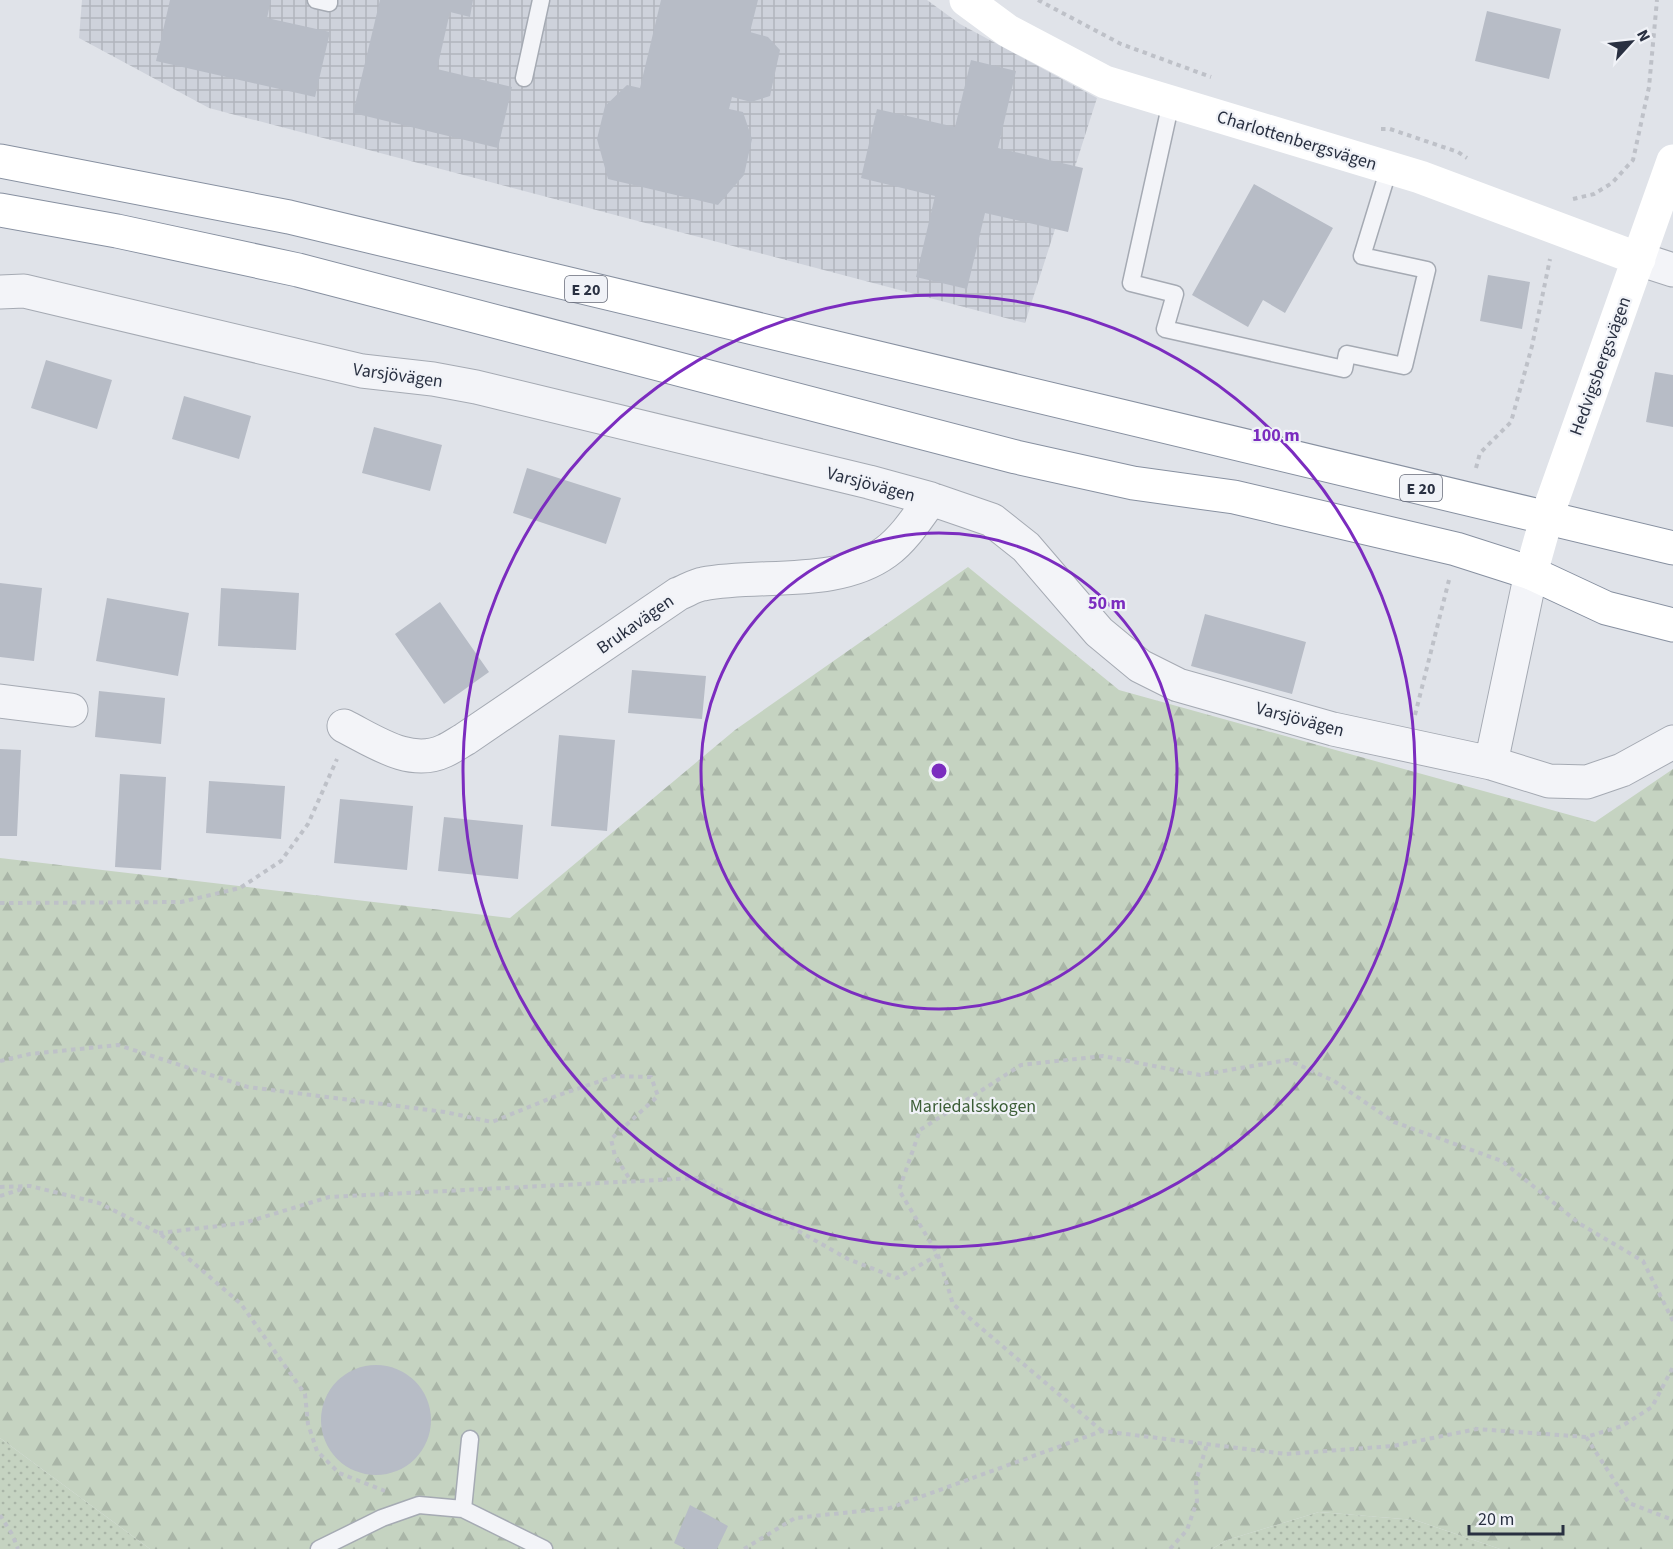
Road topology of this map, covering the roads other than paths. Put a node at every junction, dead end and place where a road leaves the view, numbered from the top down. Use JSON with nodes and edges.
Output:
{"nodes":[{"id":1,"x":316,"y":0,"type":"edge"},
{"id":2,"x":329,"y":0,"type":"edge"},
{"id":3,"x":541,"y":0,"type":"edge"},
{"id":4,"x":966,"y":0,"type":"edge"},
{"id":5,"x":524,"y":78,"type":"dead end"},
{"id":6,"x":1172,"y":102,"type":"junction"},
{"id":7,"x":0,"y":161,"type":"edge"},
{"id":8,"x":1673,"y":161,"type":"edge"},
{"id":9,"x":1389,"y":168,"type":"junction"},
{"id":10,"x":0,"y":210,"type":"edge"},
{"id":11,"x":1639,"y":259,"type":"junction"},
{"id":12,"x":1673,"y":270,"type":"edge"},
{"id":13,"x":0,"y":292,"type":"edge"},
{"id":14,"x":931,"y":499,"type":"junction"},
{"id":15,"x":1547,"y":516,"type":"junction"},
{"id":16,"x":1673,"y":548,"type":"edge"},
{"id":17,"x":1531,"y":573,"type":"junction"},
{"id":18,"x":1673,"y":625,"type":"edge"},
{"id":19,"x":0,"y":700,"type":"edge"},
{"id":20,"x":72,"y":710,"type":"dead end"},
{"id":21,"x":344,"y":726,"type":"dead end"},
{"id":22,"x":1673,"y":742,"type":"edge"},
{"id":23,"x":1491,"y":763,"type":"junction"},
{"id":24,"x":470,"y":1440,"type":"dead end"},
{"id":25,"x":463,"y":1509,"type":"junction"},
{"id":26,"x":319,"y":1549,"type":"edge"},
{"id":27,"x":544,"y":1549,"type":"edge"}],
"edges":[{"from":1,"to":2,"type":"lane"},
{"from":3,"to":5,"type":"lane"},
{"from":4,"to":6,"type":"main road","name":"Charlottenbergsvägen"},
{"from":6,"to":9,"type":"main road","name":"Charlottenbergsvägen"},
{"from":6,"to":9,"type":"lane"},
{"from":7,"to":15,"type":"main road","number":"E 20"},
{"from":8,"to":11,"type":"main road","name":"Hedvigsbergsvägen"},
{"from":9,"to":11,"type":"main road","name":"Charlottenbergsvägen"},
{"from":10,"to":17,"type":"main road"},
{"from":11,"to":12,"type":"street"},
{"from":11,"to":15,"type":"main road","name":"Hedvigsbergsvägen"},
{"from":13,"to":14,"type":"street","name":"Varsjövägen"},
{"from":14,"to":21,"type":"street","name":"Brukavägen"},
{"from":14,"to":23,"type":"street","name":"Varsjövägen"},
{"from":15,"to":16,"type":"main road","number":"E 20"},
{"from":15,"to":17,"type":"main road","name":"Hedvigsbergsvägen"},
{"from":17,"to":18,"type":"main road"},
{"from":17,"to":23,"type":"street"},
{"from":19,"to":20,"type":"street"},
{"from":22,"to":23,"type":"street","name":"Varsjövägen"},
{"from":24,"to":25,"type":"lane"},
{"from":25,"to":26,"type":"lane"},
{"from":25,"to":27,"type":"lane"}]}
